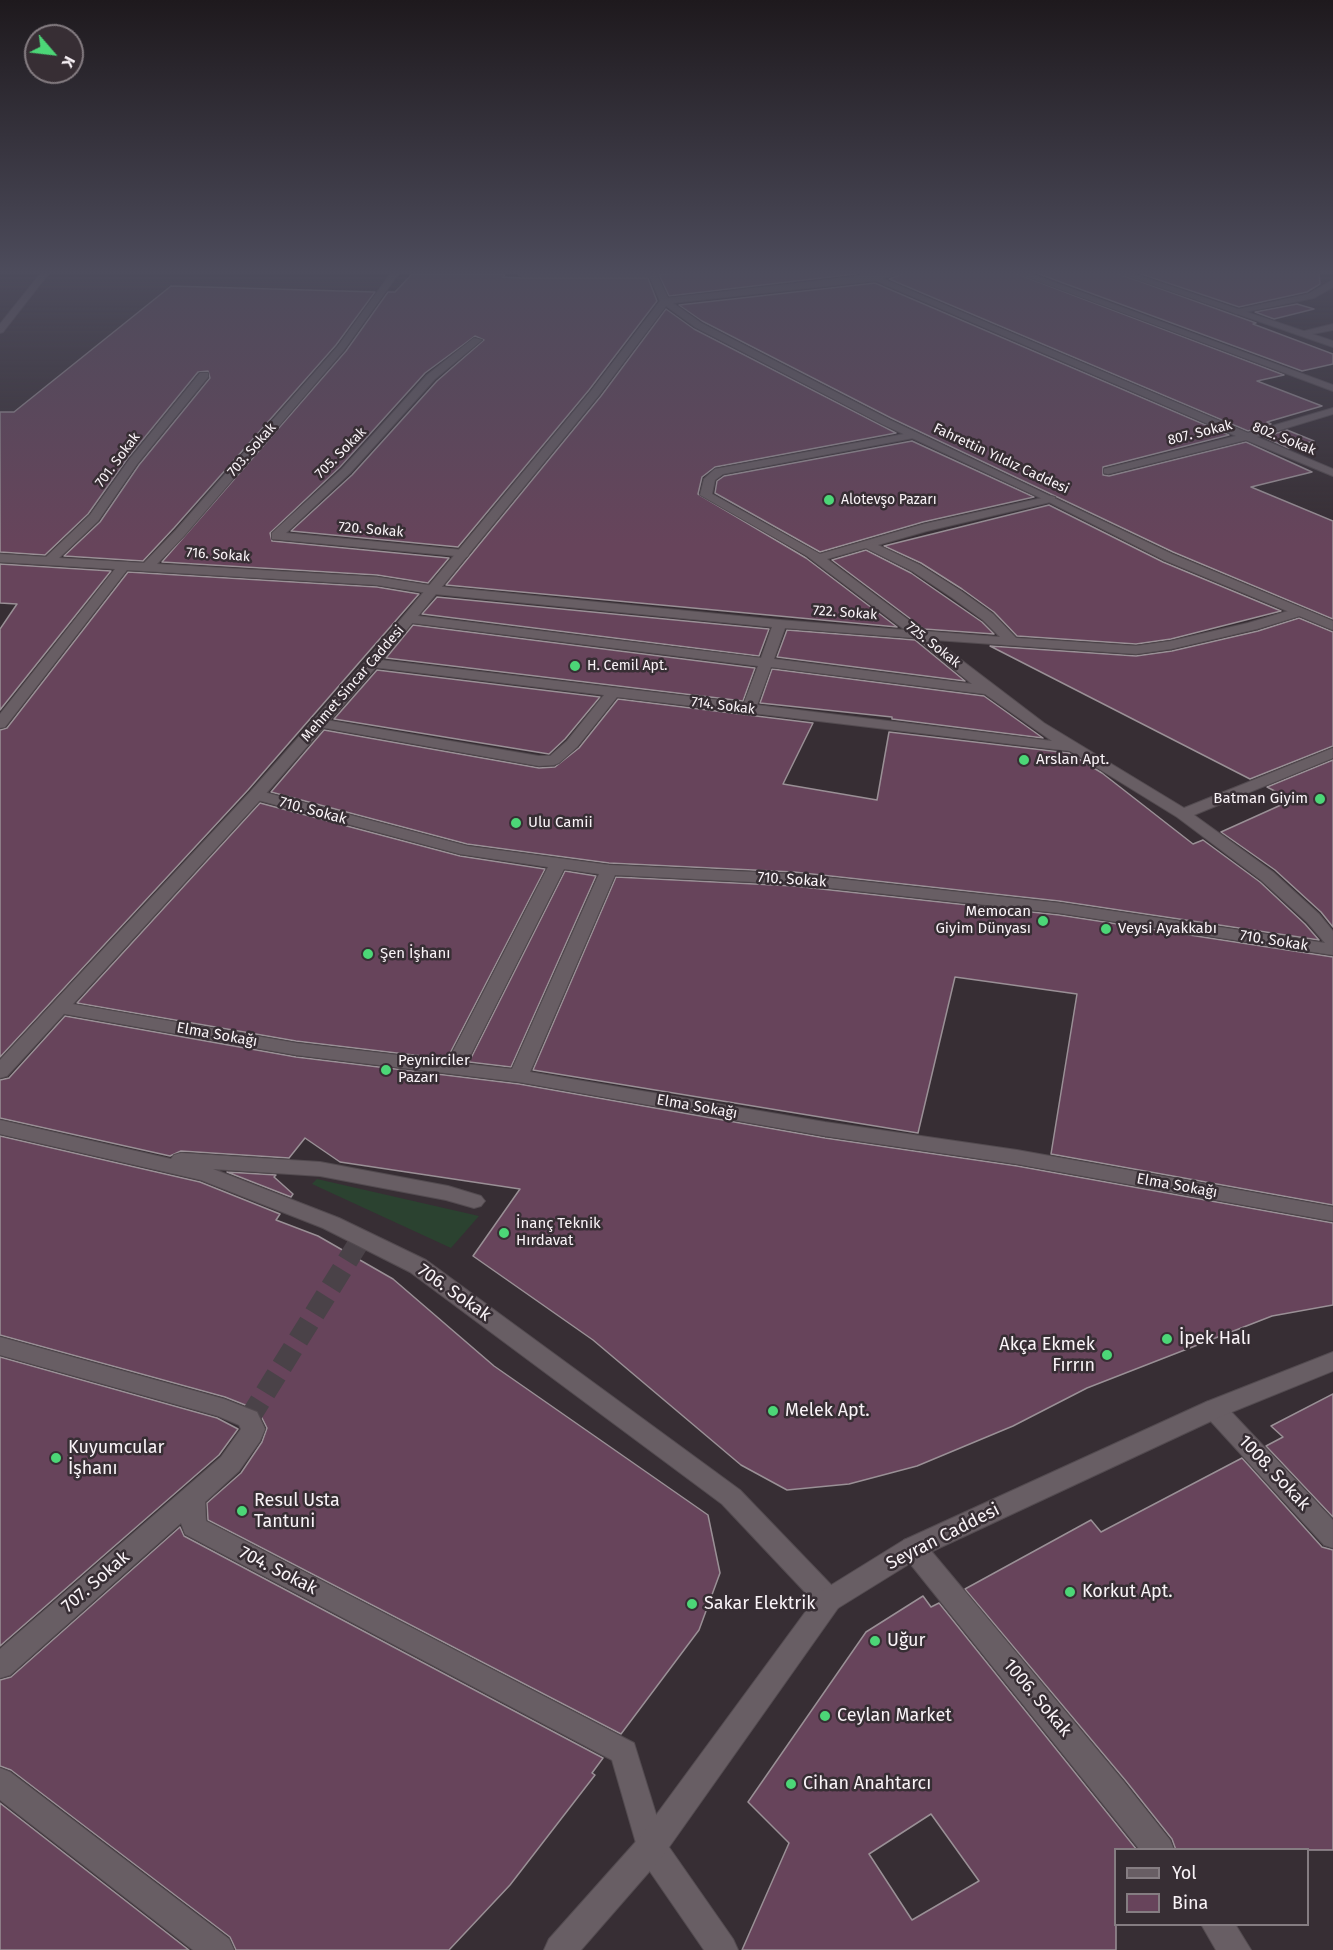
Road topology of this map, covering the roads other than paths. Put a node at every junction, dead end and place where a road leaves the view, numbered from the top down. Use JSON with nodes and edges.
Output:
{"nodes":[{"id":1,"x":327,"y":364,"type":"edge"},
{"id":2,"x":447,"y":364,"type":"edge"},
{"id":3,"x":617,"y":364,"type":"edge"},
{"id":4,"x":775,"y":364,"type":"edge"},
{"id":5,"x":1074,"y":364,"type":"edge"},
{"id":6,"x":1268,"y":364,"type":"edge"},
{"id":7,"x":204,"y":375,"type":"dead end"},
{"id":8,"x":1333,"y":388,"type":"edge"},
{"id":9,"x":1333,"y":411,"type":"edge"},
{"id":10,"x":915,"y":435,"type":"junction"},
{"id":11,"x":1245,"y":437,"type":"junction"},
{"id":12,"x":1108,"y":471,"type":"dead end"},
{"id":13,"x":1333,"y":473,"type":"edge"},
{"id":14,"x":1052,"y":499,"type":"junction"},
{"id":15,"x":276,"y":536,"type":"joint"},
{"id":16,"x":867,"y":544,"type":"junction"},
{"id":17,"x":463,"y":554,"type":"junction"},
{"id":18,"x":0,"y":558,"type":"edge"},
{"id":19,"x":819,"y":558,"type":"junction"},
{"id":20,"x":51,"y":559,"type":"junction"},
{"id":21,"x":125,"y":564,"type":"junction"},
{"id":22,"x":148,"y":566,"type":"junction"},
{"id":23,"x":434,"y":590,"type":"junction"},
{"id":24,"x":1298,"y":612,"type":"junction"},
{"id":25,"x":410,"y":619,"type":"junction"},
{"id":26,"x":780,"y":624,"type":"junction"},
{"id":27,"x":1333,"y":626,"type":"edge"},
{"id":28,"x":919,"y":634,"type":"junction"},
{"id":29,"x":1011,"y":641,"type":"junction"},
{"id":30,"x":372,"y":663,"type":"junction"},
{"id":31,"x":765,"y":663,"type":"junction"},
{"id":32,"x":989,"y":690,"type":"junction"},
{"id":33,"x":614,"y":693,"type":"junction"},
{"id":34,"x":749,"y":708,"type":"junction"},
{"id":35,"x":320,"y":723,"type":"junction"},
{"id":36,"x":0,"y":724,"type":"edge"},
{"id":37,"x":1074,"y":747,"type":"junction"},
{"id":38,"x":1333,"y":753,"type":"edge"},
{"id":39,"x":256,"y":795,"type":"junction"},
{"id":40,"x":1183,"y":814,"type":"junction"},
{"id":41,"x":558,"y":864,"type":"junction"},
{"id":42,"x":609,"y":870,"type":"junction"},
{"id":43,"x":1333,"y":942,"type":"edge"},
{"id":44,"x":1333,"y":950,"type":"edge"},
{"id":45,"x":61,"y":1008,"type":"junction"},
{"id":46,"x":456,"y":1068,"type":"junction"},
{"id":47,"x":0,"y":1072,"type":"edge"},
{"id":48,"x":519,"y":1076,"type":"junction"},
{"id":49,"x":0,"y":1127,"type":"edge"},
{"id":50,"x":140,"y":1159,"type":"junction"},
{"id":51,"x":474,"y":1201,"type":"dead end"},
{"id":52,"x":1333,"y":1214,"type":"edge"},
{"id":53,"x":0,"y":1346,"type":"edge"},
{"id":54,"x":1333,"y":1361,"type":"edge"},
{"id":55,"x":1215,"y":1409,"type":"junction"},
{"id":56,"x":192,"y":1498,"type":"junction"},
{"id":57,"x":1333,"y":1537,"type":"edge"},
{"id":58,"x":913,"y":1548,"type":"junction"},
{"id":59,"x":829,"y":1600,"type":"junction"},
{"id":60,"x":0,"y":1666,"type":"edge"},
{"id":61,"x":0,"y":1782,"type":"edge"},
{"id":62,"x":651,"y":1847,"type":"junction"},
{"id":63,"x":1157,"y":1848,"type":"edge"},
{"id":64,"x":1217,"y":1926,"type":"edge"},
{"id":65,"x":218,"y":1950,"type":"edge"},
{"id":66,"x":560,"y":1950,"type":"edge"},
{"id":67,"x":722,"y":1950,"type":"edge"},
{"id":68,"x":1235,"y":1950,"type":"edge"}],
"edges":[{"from":1,"to":22,"type":"street","name":"703. Sokak"},
{"from":2,"to":15,"type":"street","name":"705. Sokak"},
{"from":3,"to":17,"type":"street","name":"Mehmet Sincar Caddesi"},
{"from":4,"to":10,"type":"street","name":"Fahrettin Yıldız Caddesi"},
{"from":5,"to":11,"type":"street","name":"802. Sokak"},
{"from":6,"to":8,"type":"street"},
{"from":7,"to":20,"type":"street","name":"701. Sokak"},
{"from":9,"to":11,"type":"street","name":"807. Sokak"},
{"from":10,"to":14,"type":"street","name":"Fahrettin Yıldız Caddesi"},
{"from":10,"to":19,"type":"street","name":"725. Sokak"},
{"from":11,"to":12,"type":"street","name":"807. Sokak"},
{"from":11,"to":13,"type":"street","name":"802. Sokak"},
{"from":14,"to":16,"type":"street"},
{"from":14,"to":24,"type":"street","name":"Fahrettin Yıldız Caddesi"},
{"from":15,"to":17,"type":"street","name":"720. Sokak"},
{"from":16,"to":19,"type":"street"},
{"from":16,"to":29,"type":"street"},
{"from":17,"to":23,"type":"street","name":"Mehmet Sincar Caddesi"},
{"from":18,"to":20,"type":"street","name":"716. Sokak"},
{"from":19,"to":28,"type":"street","name":"725. Sokak"},
{"from":20,"to":21,"type":"street","name":"716. Sokak"},
{"from":21,"to":22,"type":"street","name":"716. Sokak"},
{"from":21,"to":36,"type":"street"},
{"from":22,"to":23,"type":"street","name":"716. Sokak"},
{"from":23,"to":25,"type":"street","name":"Mehmet Sincar Caddesi"},
{"from":23,"to":26,"type":"street","name":"722. Sokak"},
{"from":24,"to":27,"type":"street","name":"Fahrettin Yıldız Caddesi"},
{"from":24,"to":29,"type":"street","name":"722. Sokak"},
{"from":25,"to":30,"type":"street","name":"Mehmet Sincar Caddesi"},
{"from":25,"to":31,"type":"street"},
{"from":26,"to":28,"type":"street","name":"722. Sokak"},
{"from":26,"to":31,"type":"street"},
{"from":28,"to":29,"type":"street","name":"722. Sokak"},
{"from":28,"to":32,"type":"street","name":"725. Sokak"},
{"from":30,"to":33,"type":"street","name":"714. Sokak"},
{"from":30,"to":35,"type":"street","name":"Mehmet Sincar Caddesi"},
{"from":31,"to":32,"type":"street"},
{"from":31,"to":34,"type":"street"},
{"from":32,"to":37,"type":"street","name":"725. Sokak"},
{"from":33,"to":34,"type":"street","name":"714. Sokak"},
{"from":33,"to":35,"type":"street"},
{"from":34,"to":37,"type":"street","name":"714. Sokak"},
{"from":35,"to":39,"type":"street","name":"Mehmet Sincar Caddesi"},
{"from":37,"to":40,"type":"street","name":"725. Sokak"},
{"from":38,"to":40,"type":"street"},
{"from":39,"to":41,"type":"street","name":"710. Sokak"},
{"from":39,"to":45,"type":"street","name":"Mehmet Sincar Caddesi"},
{"from":40,"to":43,"type":"street","name":"725. Sokak"},
{"from":41,"to":42,"type":"street","name":"710. Sokak"},
{"from":41,"to":46,"type":"street"},
{"from":42,"to":44,"type":"street","name":"710. Sokak"},
{"from":42,"to":48,"type":"street"},
{"from":45,"to":46,"type":"street","name":"Elma Sokağı"},
{"from":45,"to":47,"type":"street","name":"Mehmet Sincar Caddesi"},
{"from":46,"to":48,"type":"street","name":"Elma Sokağı"},
{"from":48,"to":52,"type":"street","name":"Elma Sokağı"},
{"from":49,"to":50,"type":"street","name":"706. Sokak"},
{"from":50,"to":51,"type":"street"},
{"from":50,"to":59,"type":"street","name":"706. Sokak"},
{"from":53,"to":56,"type":"street"},
{"from":54,"to":55,"type":"street","name":"Seyran Caddesi"},
{"from":55,"to":57,"type":"street","name":"1008. Sokak"},
{"from":55,"to":58,"type":"street","name":"Seyran Caddesi"},
{"from":56,"to":60,"type":"street","name":"707. Sokak"},
{"from":56,"to":62,"type":"street","name":"704. Sokak"},
{"from":58,"to":59,"type":"street","name":"Seyran Caddesi"},
{"from":58,"to":63,"type":"street","name":"1006. Sokak"},
{"from":59,"to":62,"type":"street","name":"Seyran Caddesi"},
{"from":61,"to":65,"type":"street"},
{"from":62,"to":66,"type":"street","name":"Seyran Caddesi"},
{"from":62,"to":67,"type":"street"},
{"from":64,"to":68,"type":"street"}]}
